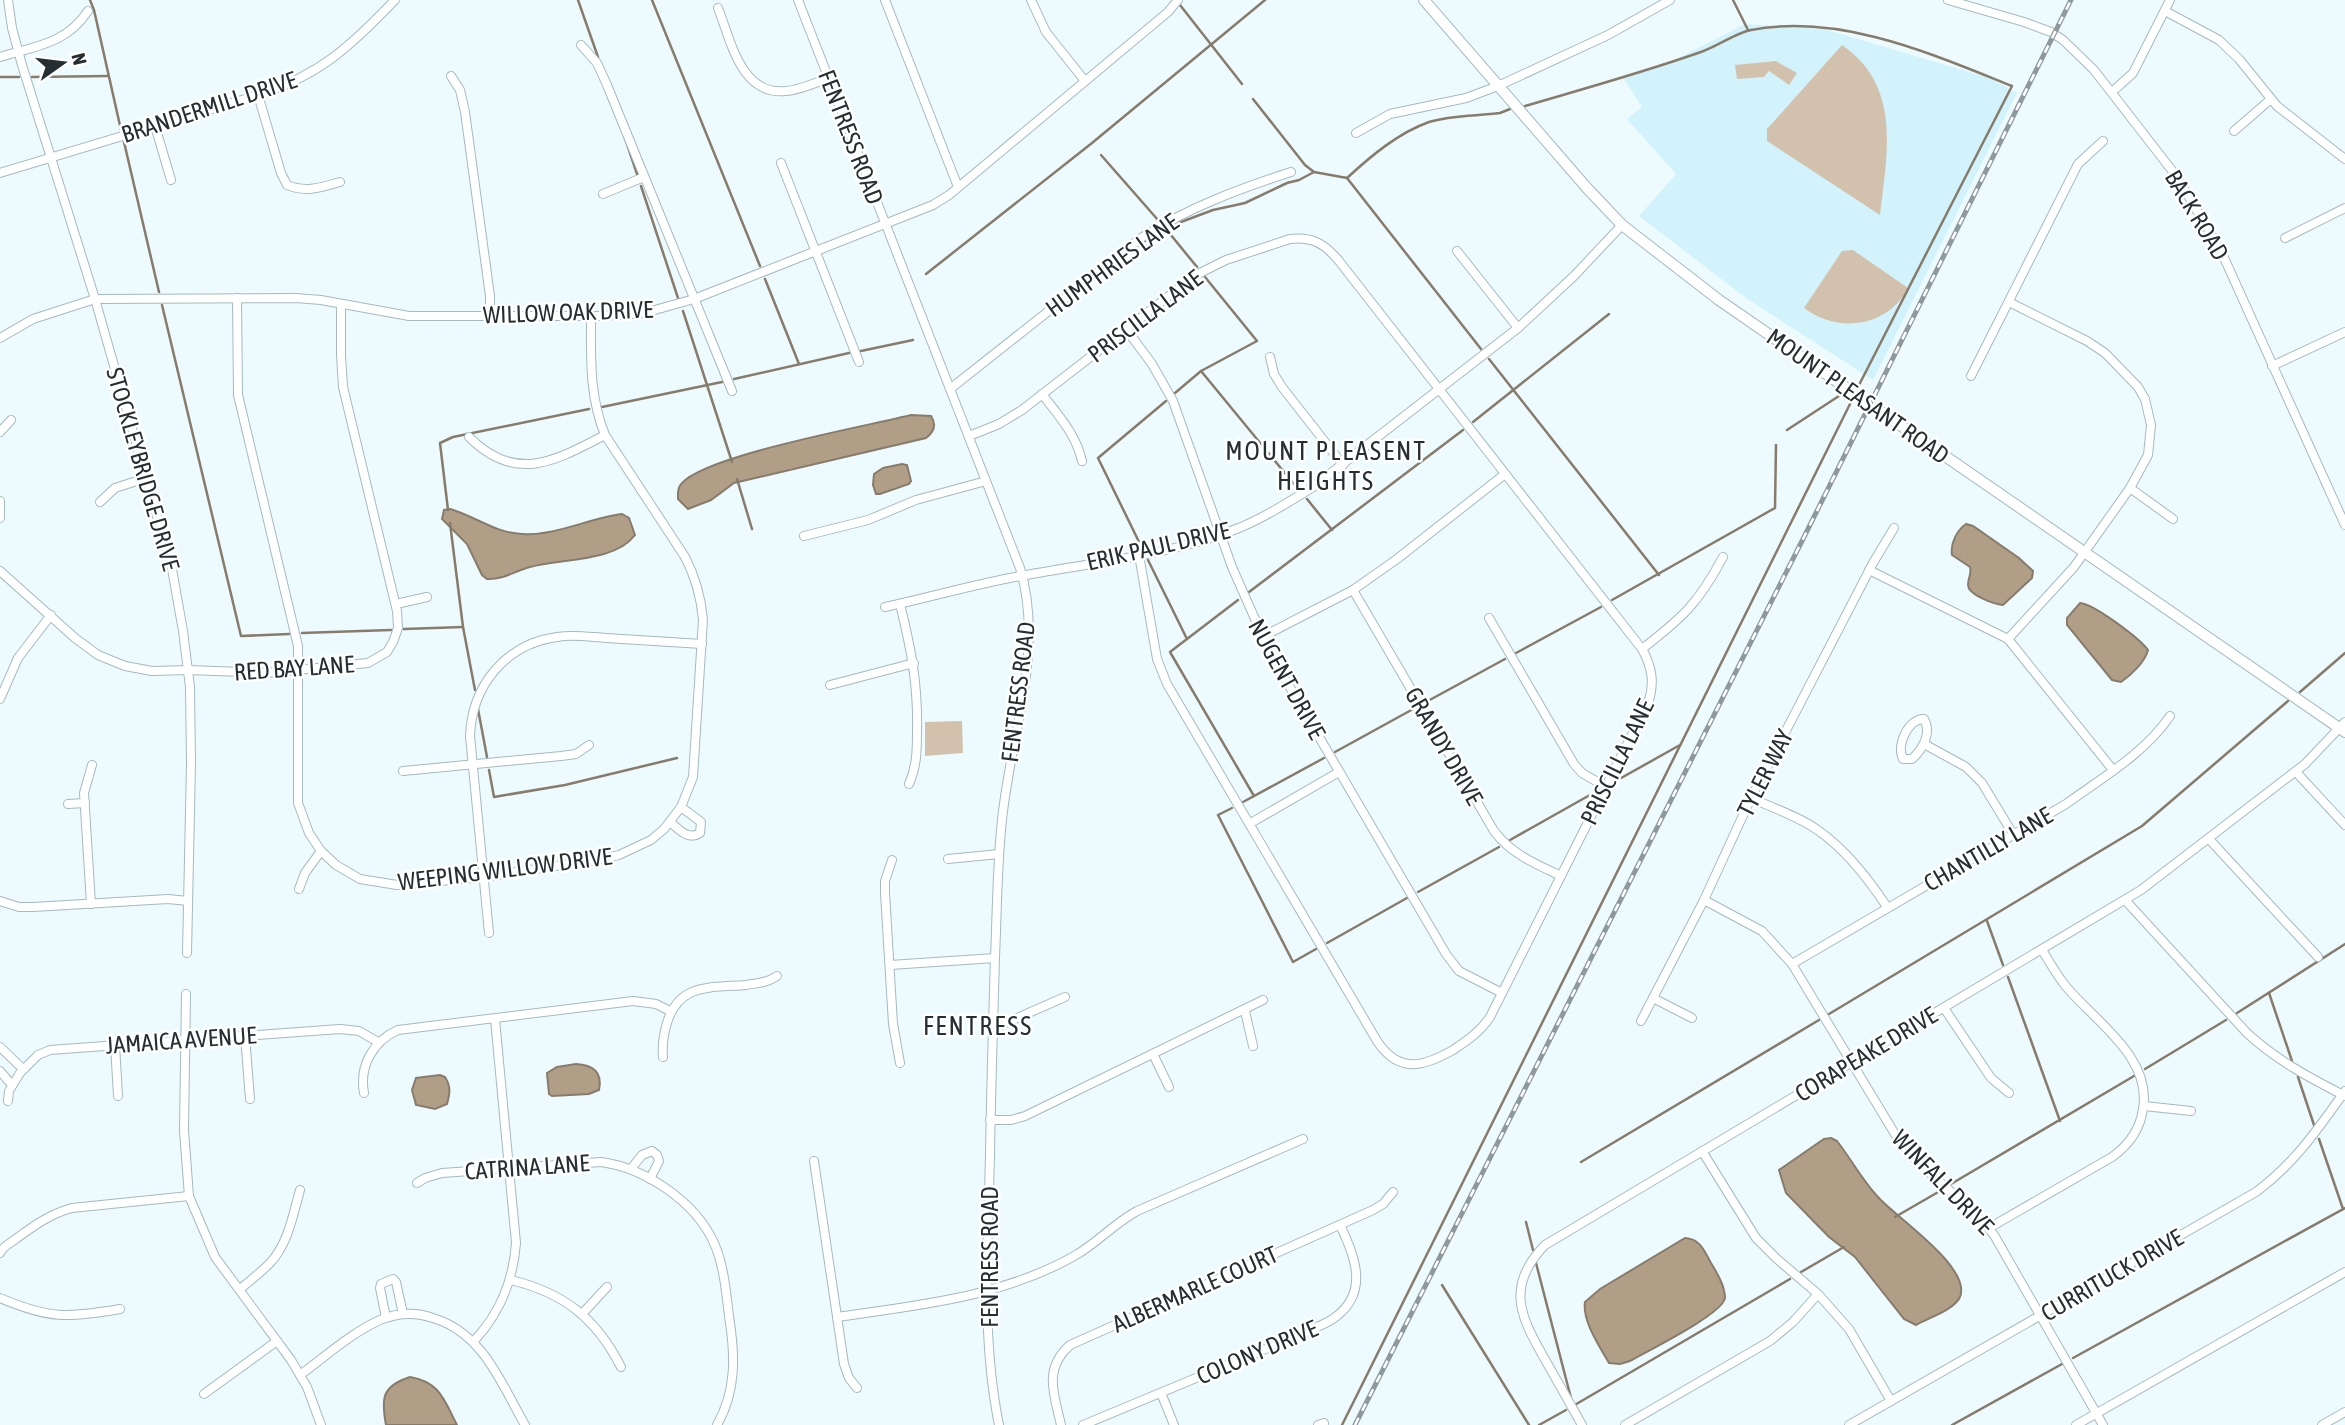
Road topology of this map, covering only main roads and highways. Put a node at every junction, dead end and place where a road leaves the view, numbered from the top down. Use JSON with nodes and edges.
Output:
{"nodes":[{"id":1,"x":1424,"y":0,"type":"edge"},
{"id":2,"x":2344,"y":728,"type":"edge"}],
"edges":[{"from":1,"to":2,"type":"highway","name":"MOUNT PLEASANT ROAD"}]}
